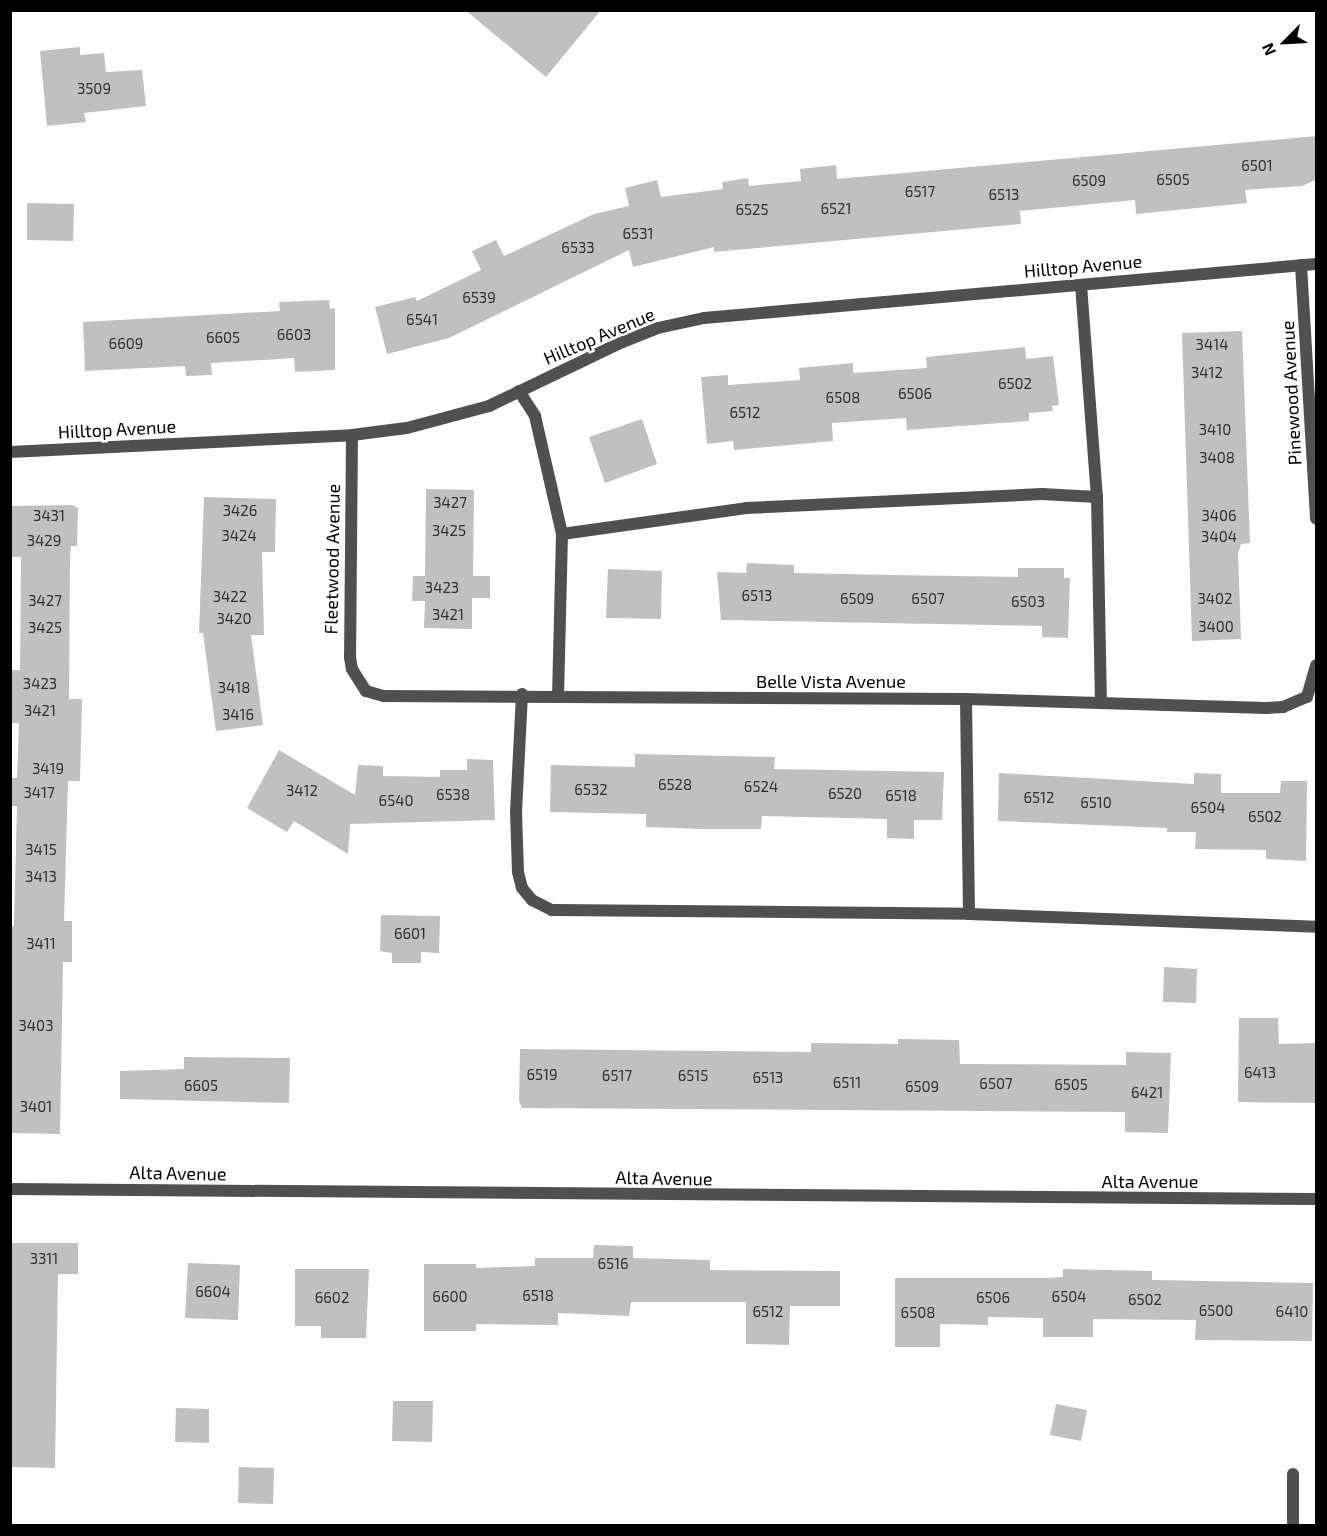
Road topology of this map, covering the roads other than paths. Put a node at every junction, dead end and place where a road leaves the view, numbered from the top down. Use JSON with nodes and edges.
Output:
{"nodes":[{"id":1,"x":1317,"y":264,"type":"edge"},
{"id":2,"x":1301,"y":265,"type":"junction"},
{"id":3,"x":1081,"y":285,"type":"junction"},
{"id":4,"x":519,"y":391,"type":"junction"},
{"id":5,"x":352,"y":435,"type":"junction"},
{"id":6,"x":10,"y":452,"type":"edge"},
{"id":7,"x":1097,"y":496,"type":"junction"},
{"id":8,"x":1317,"y":519,"type":"edge"},
{"id":9,"x":562,"y":534,"type":"junction"},
{"id":10,"x":1317,"y":665,"type":"edge"},
{"id":11,"x":358,"y":682,"type":"joint"},
{"id":12,"x":522,"y":694,"type":"junction"},
{"id":13,"x":558,"y":695,"type":"junction"},
{"id":14,"x":966,"y":699,"type":"junction"},
{"id":15,"x":1101,"y":701,"type":"junction"},
{"id":16,"x":969,"y":914,"type":"junction"},
{"id":17,"x":1317,"y":927,"type":"edge"},
{"id":18,"x":10,"y":1189,"type":"edge"},
{"id":19,"x":1317,"y":1199,"type":"edge"},
{"id":20,"x":1293,"y":1474,"type":"dead end"},
{"id":21,"x":1293,"y":1526,"type":"edge"}],
"edges":[{"from":1,"to":2,"type":"street","name":"Hilltop Avenue"},
{"from":2,"to":3,"type":"street","name":"Hilltop Avenue"},
{"from":2,"to":8,"type":"street","name":"Pinewood Avenue"},
{"from":3,"to":4,"type":"street","name":"Hilltop Avenue"},
{"from":3,"to":7,"type":"street"},
{"from":4,"to":5,"type":"street","name":"Hilltop Avenue"},
{"from":4,"to":9,"type":"street"},
{"from":5,"to":6,"type":"street","name":"Hilltop Avenue"},
{"from":5,"to":11,"type":"street","name":"Fleetwood Avenue"},
{"from":7,"to":9,"type":"street"},
{"from":7,"to":15,"type":"street"},
{"from":9,"to":13,"type":"street"},
{"from":10,"to":15,"type":"street","name":"Belle Vista Avenue"},
{"from":11,"to":12,"type":"street","name":"Belle Vista Avenue"},
{"from":12,"to":13,"type":"street","name":"Belle Vista Avenue"},
{"from":12,"to":16,"type":"street"},
{"from":13,"to":14,"type":"street","name":"Belle Vista Avenue"},
{"from":14,"to":15,"type":"street","name":"Belle Vista Avenue"},
{"from":14,"to":16,"type":"street"},
{"from":16,"to":17,"type":"street"},
{"from":18,"to":19,"type":"street","name":"Alta Avenue"},
{"from":20,"to":21,"type":"street"}]}
